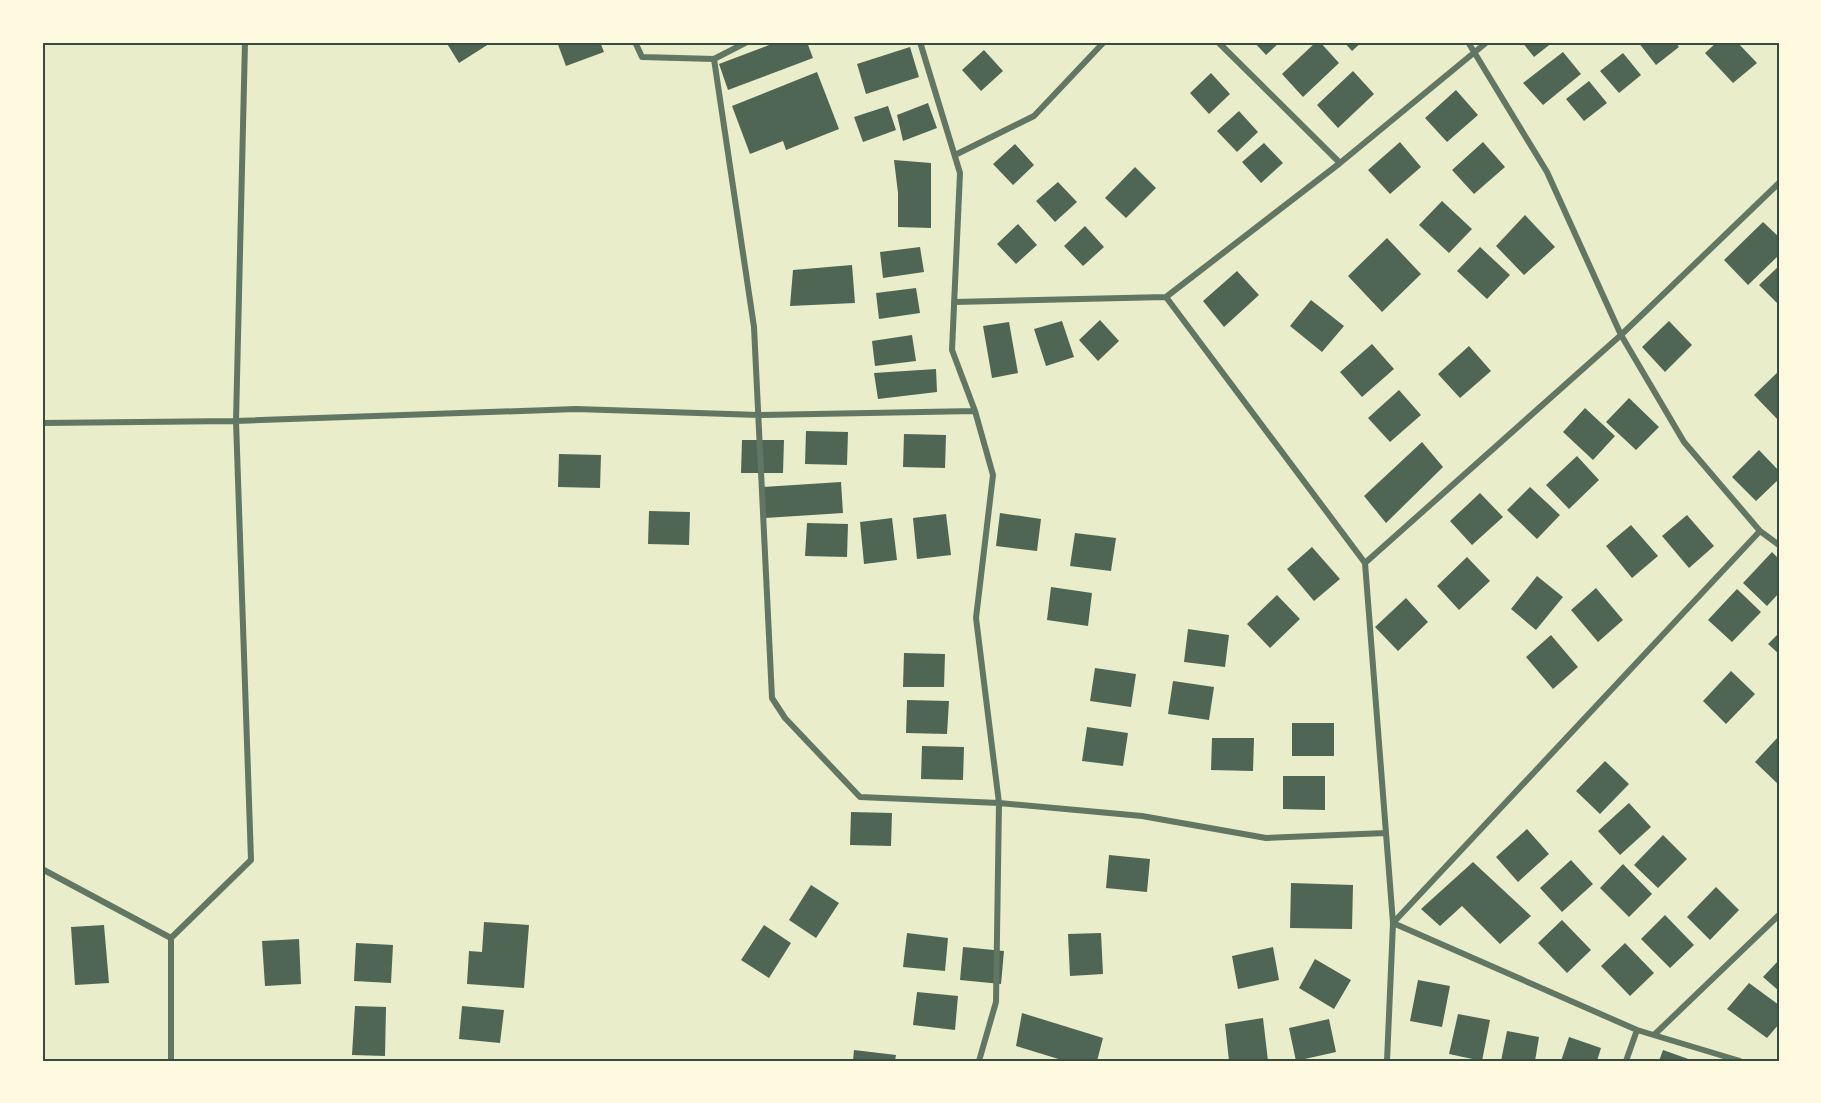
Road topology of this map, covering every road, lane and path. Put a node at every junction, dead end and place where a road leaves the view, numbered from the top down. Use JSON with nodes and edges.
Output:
{"nodes":[{"id":1,"x":245,"y":42,"type":"edge"},
{"id":2,"x":635,"y":42,"type":"edge"},
{"id":3,"x":747,"y":42,"type":"edge"},
{"id":4,"x":920,"y":42,"type":"edge"},
{"id":5,"x":1104,"y":42,"type":"edge"},
{"id":6,"x":1218,"y":42,"type":"edge"},
{"id":7,"x":1468,"y":42,"type":"edge"},
{"id":8,"x":1487,"y":42,"type":"edge"},
{"id":9,"x":1475,"y":52,"type":"junction"},
{"id":10,"x":714,"y":59,"type":"junction"},
{"id":11,"x":955,"y":155,"type":"junction"},
{"id":12,"x":1340,"y":163,"type":"junction"},
{"id":13,"x":1779,"y":183,"type":"edge"},
{"id":14,"x":1166,"y":297,"type":"junction"},
{"id":15,"x":954,"y":302,"type":"junction"},
{"id":16,"x":1621,"y":335,"type":"junction"},
{"id":17,"x":975,"y":411,"type":"junction"},
{"id":18,"x":759,"y":415,"type":"junction"},
{"id":19,"x":236,"y":421,"type":"junction"},
{"id":20,"x":42,"y":423,"type":"edge"},
{"id":21,"x":1760,"y":531,"type":"junction"},
{"id":22,"x":1779,"y":545,"type":"edge"},
{"id":23,"x":1365,"y":563,"type":"junction"},
{"id":24,"x":999,"y":803,"type":"junction"},
{"id":25,"x":1386,"y":833,"type":"junction"},
{"id":26,"x":42,"y":869,"type":"edge"},
{"id":27,"x":1779,"y":915,"type":"edge"},
{"id":28,"x":1393,"y":923,"type":"junction"},
{"id":29,"x":171,"y":938,"type":"junction"},
{"id":30,"x":1637,"y":1030,"type":"junction"},
{"id":31,"x":1654,"y":1035,"type":"junction"},
{"id":32,"x":171,"y":1061,"type":"edge"},
{"id":33,"x":979,"y":1061,"type":"edge"},
{"id":34,"x":1387,"y":1061,"type":"edge"},
{"id":35,"x":1626,"y":1061,"type":"edge"},
{"id":36,"x":1740,"y":1061,"type":"edge"}],
"edges":[{"from":1,"to":19,"type":"street"},
{"from":2,"to":10,"type":"street"},
{"from":3,"to":10,"type":"street"},
{"from":4,"to":11,"type":"street"},
{"from":5,"to":11,"type":"street"},
{"from":6,"to":12,"type":"street"},
{"from":7,"to":9,"type":"street"},
{"from":8,"to":9,"type":"street"},
{"from":9,"to":12,"type":"street"},
{"from":9,"to":16,"type":"street"},
{"from":10,"to":18,"type":"street"},
{"from":11,"to":15,"type":"street"},
{"from":12,"to":14,"type":"street"},
{"from":13,"to":16,"type":"street"},
{"from":14,"to":15,"type":"street"},
{"from":14,"to":23,"type":"street"},
{"from":15,"to":17,"type":"street"},
{"from":16,"to":21,"type":"street"},
{"from":16,"to":23,"type":"street"},
{"from":17,"to":18,"type":"street"},
{"from":17,"to":24,"type":"street"},
{"from":18,"to":19,"type":"street"},
{"from":18,"to":24,"type":"street"},
{"from":19,"to":20,"type":"street"},
{"from":19,"to":29,"type":"street"},
{"from":21,"to":22,"type":"street"},
{"from":21,"to":28,"type":"street"},
{"from":23,"to":25,"type":"street"},
{"from":24,"to":25,"type":"street"},
{"from":24,"to":33,"type":"street"},
{"from":25,"to":28,"type":"street"},
{"from":26,"to":29,"type":"street"},
{"from":27,"to":31,"type":"street"},
{"from":28,"to":30,"type":"street"},
{"from":28,"to":34,"type":"street"},
{"from":29,"to":32,"type":"street"},
{"from":30,"to":31,"type":"street"},
{"from":30,"to":35,"type":"street"},
{"from":31,"to":36,"type":"street"}]}
